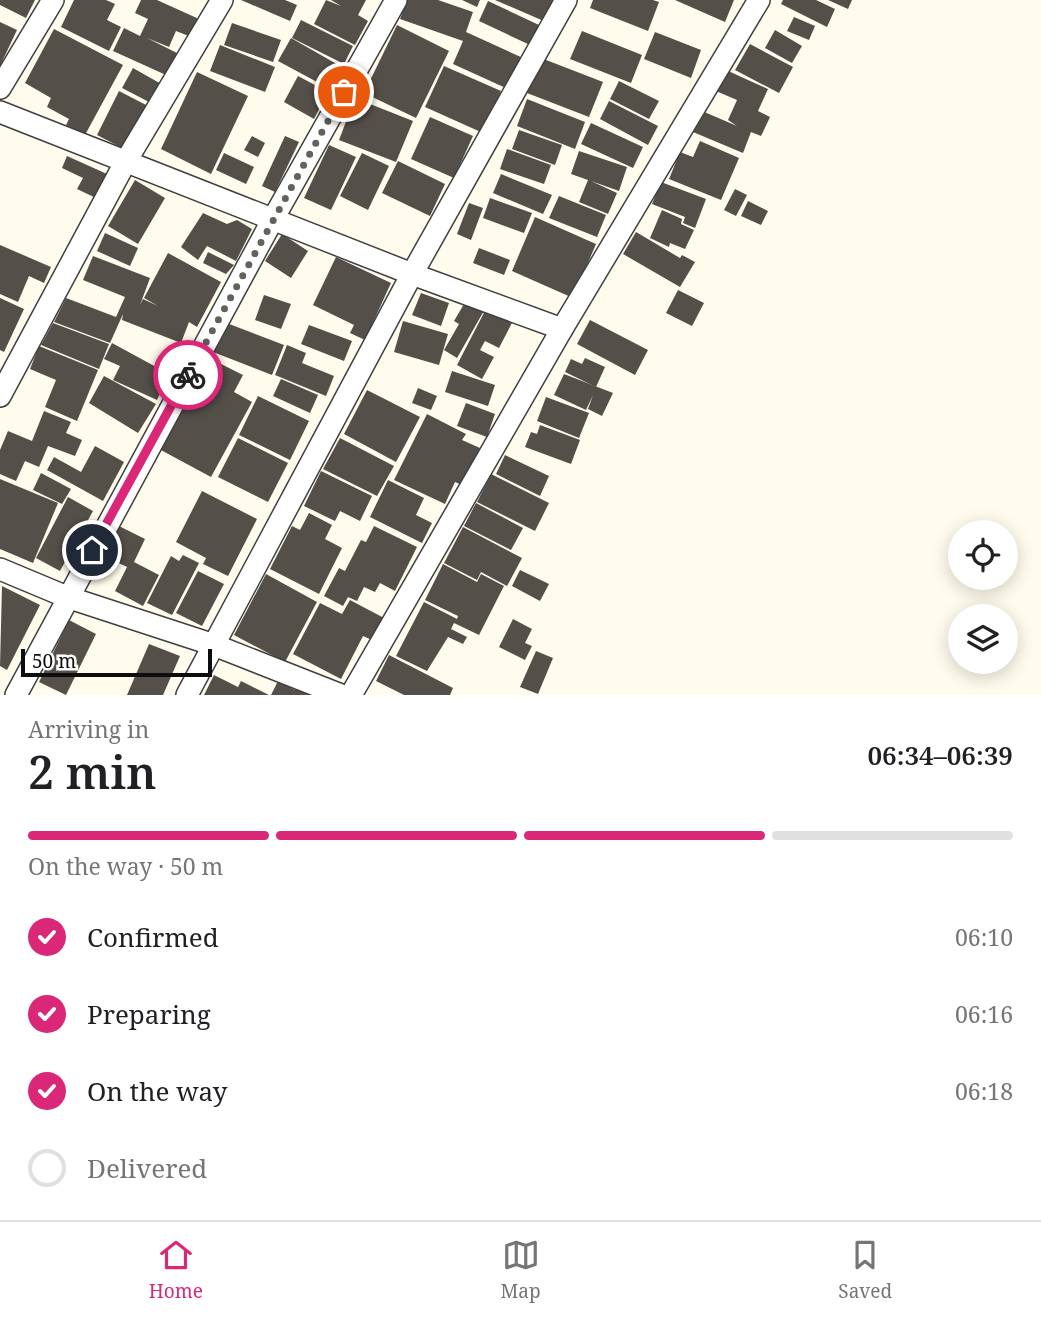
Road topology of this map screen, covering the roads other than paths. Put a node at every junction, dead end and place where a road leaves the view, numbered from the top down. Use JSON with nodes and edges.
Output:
{"nodes":[{"id":1,"x":53,"y":0,"type":"edge"},
{"id":2,"x":222,"y":0,"type":"edge"},
{"id":3,"x":396,"y":0,"type":"edge"},
{"id":4,"x":566,"y":0,"type":"edge"},
{"id":5,"x":759,"y":0,"type":"edge"},
{"id":6,"x":0,"y":88,"type":"edge"},
{"id":7,"x":0,"y":112,"type":"edge"},
{"id":8,"x":126,"y":161,"type":"junction"},
{"id":9,"x":273,"y":219,"type":"junction"},
{"id":10,"x":412,"y":274,"type":"junction"},
{"id":11,"x":562,"y":329,"type":"junction"},
{"id":12,"x":0,"y":396,"type":"edge"},
{"id":13,"x":0,"y":569,"type":"edge"},
{"id":14,"x":66,"y":597,"type":"junction"},
{"id":15,"x":214,"y":645,"type":"junction"},
{"id":16,"x":16,"y":695,"type":"edge"},
{"id":17,"x":187,"y":695,"type":"edge"},
{"id":18,"x":341,"y":695,"type":"edge"},
{"id":19,"x":351,"y":695,"type":"edge"}],
"edges":[{"from":1,"to":6,"type":"street"},
{"from":2,"to":8,"type":"street"},
{"from":3,"to":9,"type":"street"},
{"from":4,"to":10,"type":"street"},
{"from":5,"to":11,"type":"street"},
{"from":7,"to":8,"type":"street"},
{"from":8,"to":9,"type":"street"},
{"from":8,"to":12,"type":"street"},
{"from":9,"to":10,"type":"street"},
{"from":9,"to":14,"type":"street"},
{"from":10,"to":11,"type":"street"},
{"from":10,"to":15,"type":"street"},
{"from":11,"to":19,"type":"street"},
{"from":13,"to":14,"type":"street"},
{"from":14,"to":15,"type":"street"},
{"from":14,"to":16,"type":"street"},
{"from":15,"to":17,"type":"street"},
{"from":15,"to":18,"type":"street"}]}
